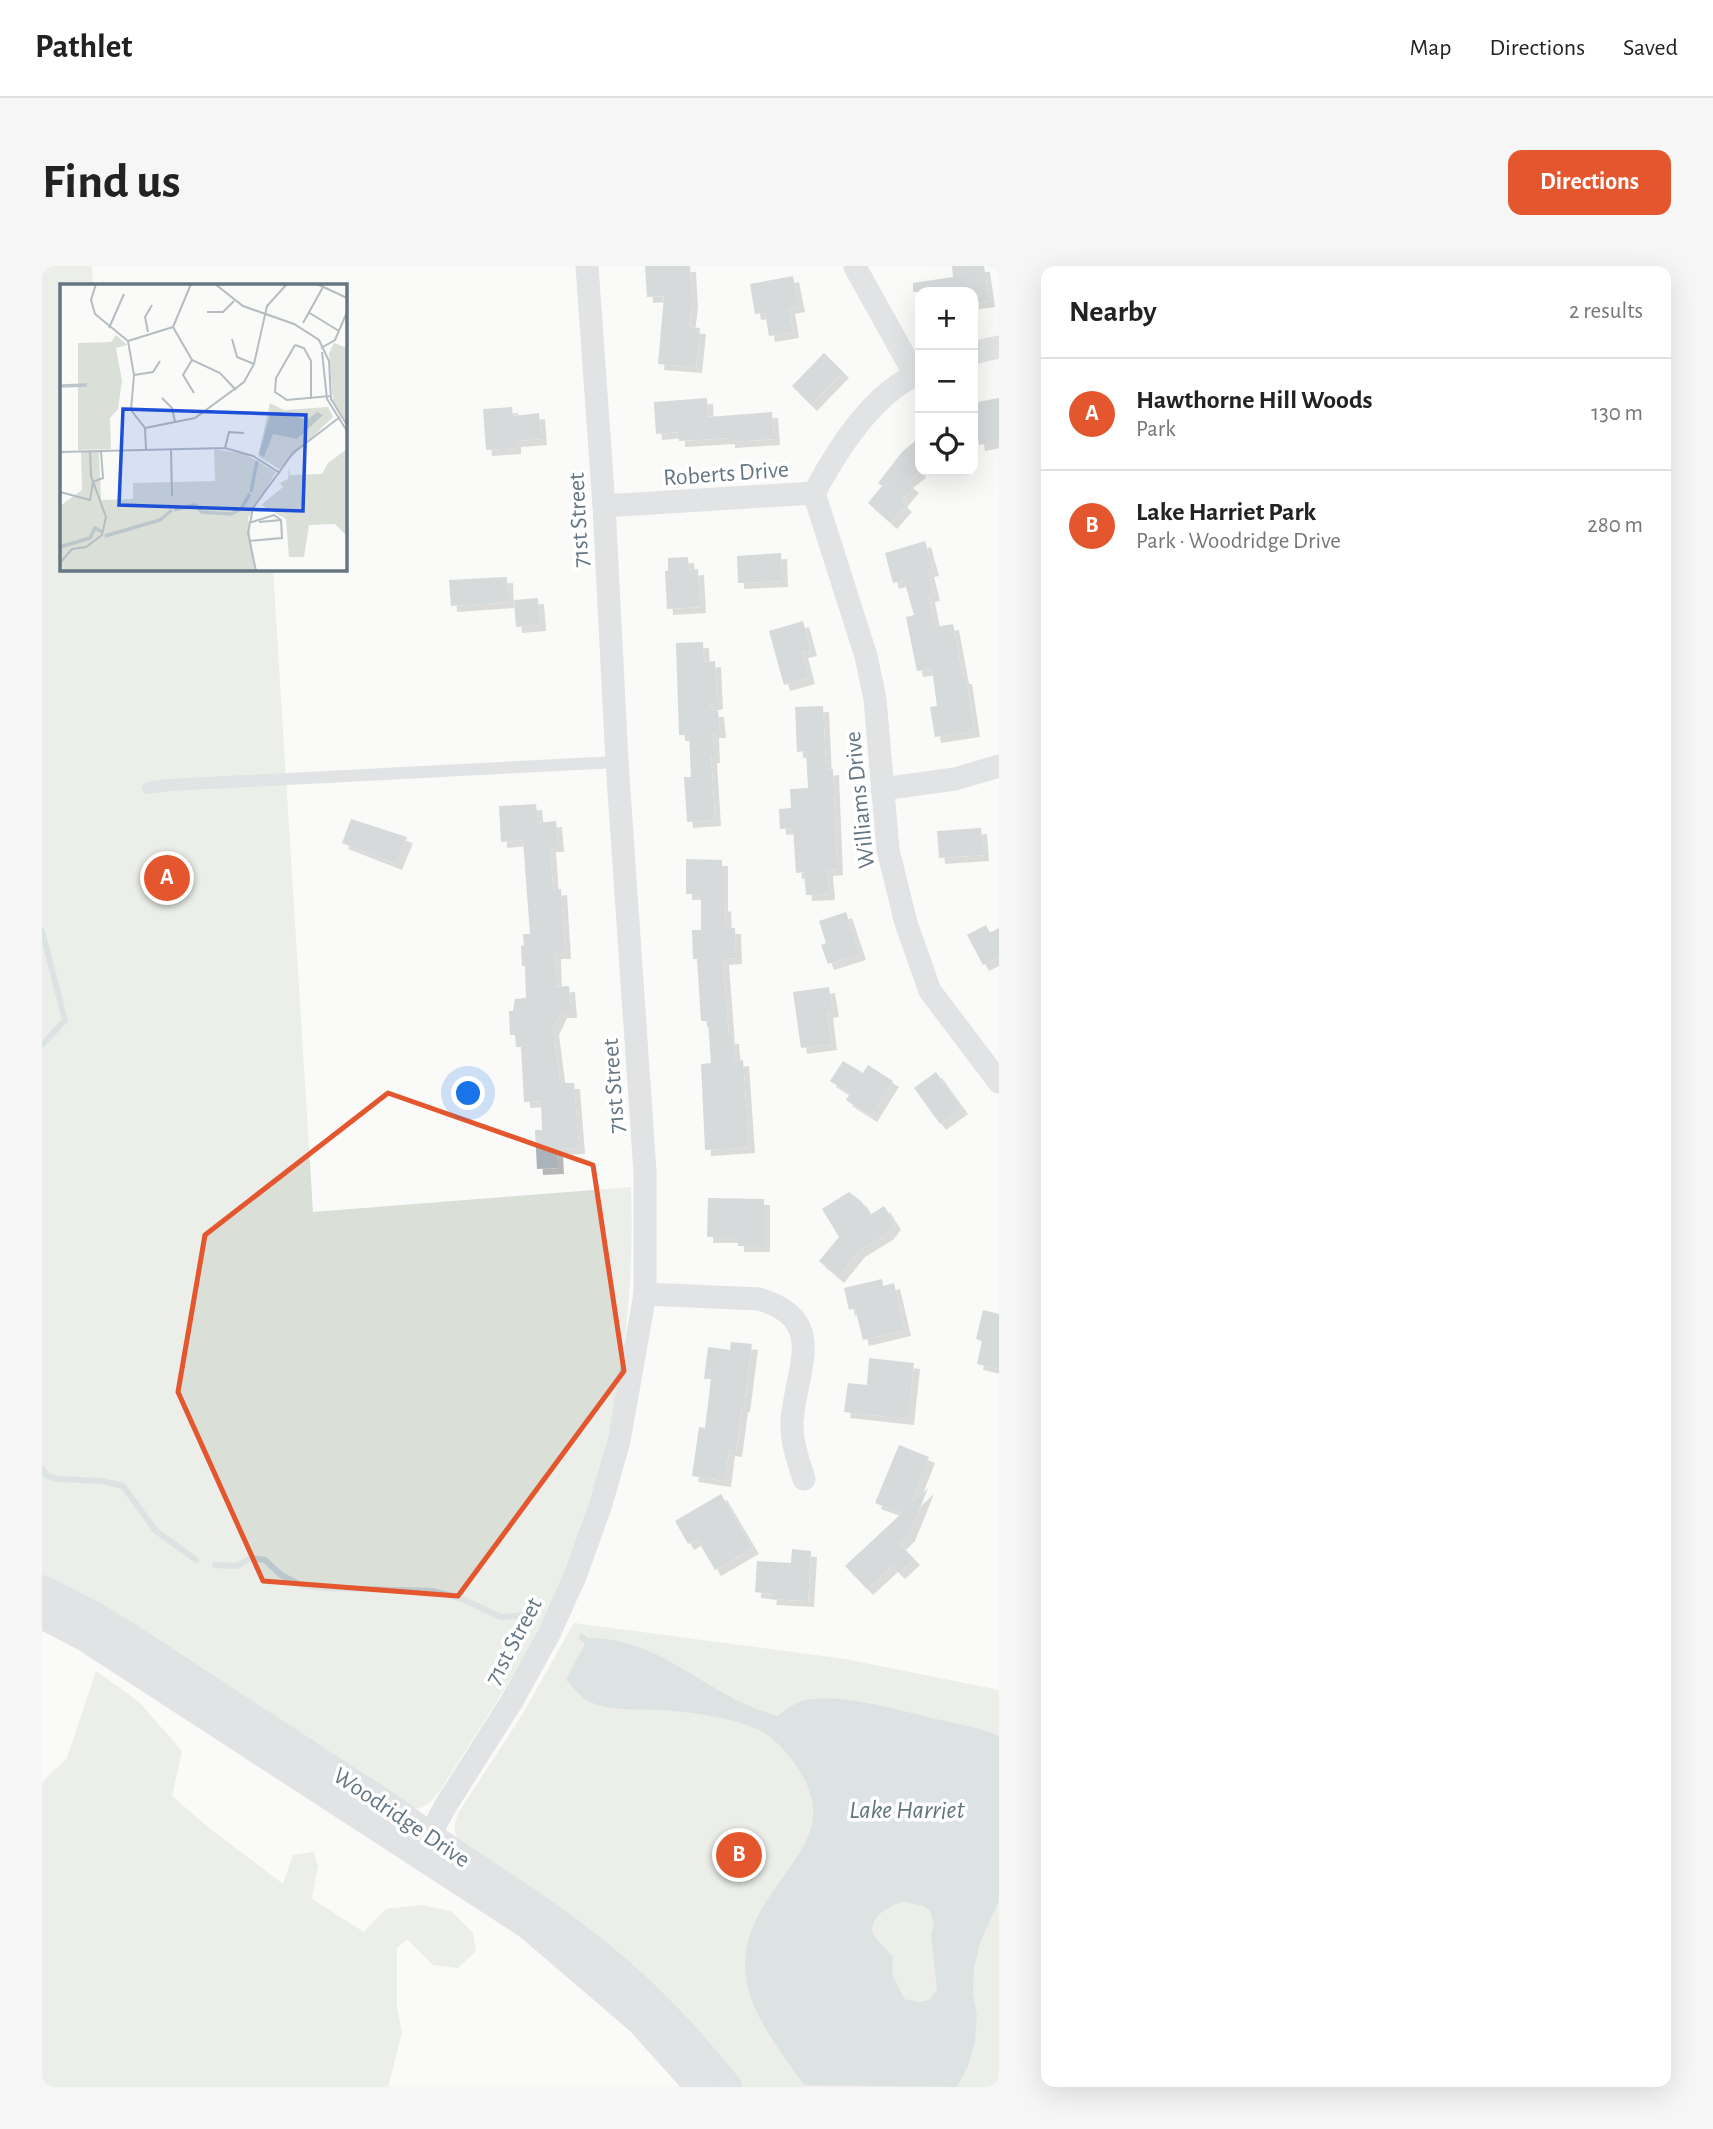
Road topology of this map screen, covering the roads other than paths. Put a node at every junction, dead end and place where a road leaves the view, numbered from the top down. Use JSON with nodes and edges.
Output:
{"nodes":[{"id":1,"x":587,"y":266,"type":"edge"},
{"id":2,"x":855,"y":267,"type":"edge"},
{"id":3,"x":999,"y":347,"type":"edge"},
{"id":4,"x":978,"y":352,"type":"edge"},
{"id":5,"x":915,"y":369,"type":"edge"},
{"id":6,"x":915,"y":376,"type":"edge"},
{"id":7,"x":814,"y":493,"type":"junction"},
{"id":8,"x":604,"y":506,"type":"junction"},
{"id":9,"x":617,"y":762,"type":"junction"},
{"id":10,"x":999,"y":766,"type":"edge"},
{"id":11,"x":148,"y":788,"type":"dead end"},
{"id":12,"x":882,"y":789,"type":"junction"},
{"id":13,"x":999,"y":1082,"type":"edge"},
{"id":14,"x":645,"y":1294,"type":"junction"},
{"id":15,"x":804,"y":1479,"type":"dead end"},
{"id":16,"x":42,"y":1589,"type":"edge"},
{"id":17,"x":42,"y":1615,"type":"edge"},
{"id":18,"x":424,"y":1845,"type":"junction"},
{"id":19,"x":698,"y":2087,"type":"edge"},
{"id":20,"x":728,"y":2087,"type":"edge"}],
"edges":[{"from":1,"to":8,"type":"street","name":"71st Street"},
{"from":2,"to":5,"type":"street"},
{"from":3,"to":4,"type":"street"},
{"from":6,"to":7,"type":"street","name":"Roberts Drive"},
{"from":7,"to":8,"type":"street","name":"Roberts Drive"},
{"from":7,"to":12,"type":"street","name":"Williams Drive"},
{"from":8,"to":9,"type":"street","name":"71st Street"},
{"from":9,"to":11,"type":"lane"},
{"from":9,"to":14,"type":"street","name":"71st Street"},
{"from":10,"to":12,"type":"street"},
{"from":12,"to":13,"type":"street","name":"Williams Drive"},
{"from":14,"to":15,"type":"street"},
{"from":14,"to":18,"type":"street","name":"71st Street"},
{"from":16,"to":18,"type":"street","name":"Woodridge Drive"},
{"from":17,"to":18,"type":"street","name":"Woodridge Drive"},
{"from":18,"to":19,"type":"street","name":"Woodridge Drive"},
{"from":18,"to":20,"type":"street","name":"Woodridge Drive"}]}
